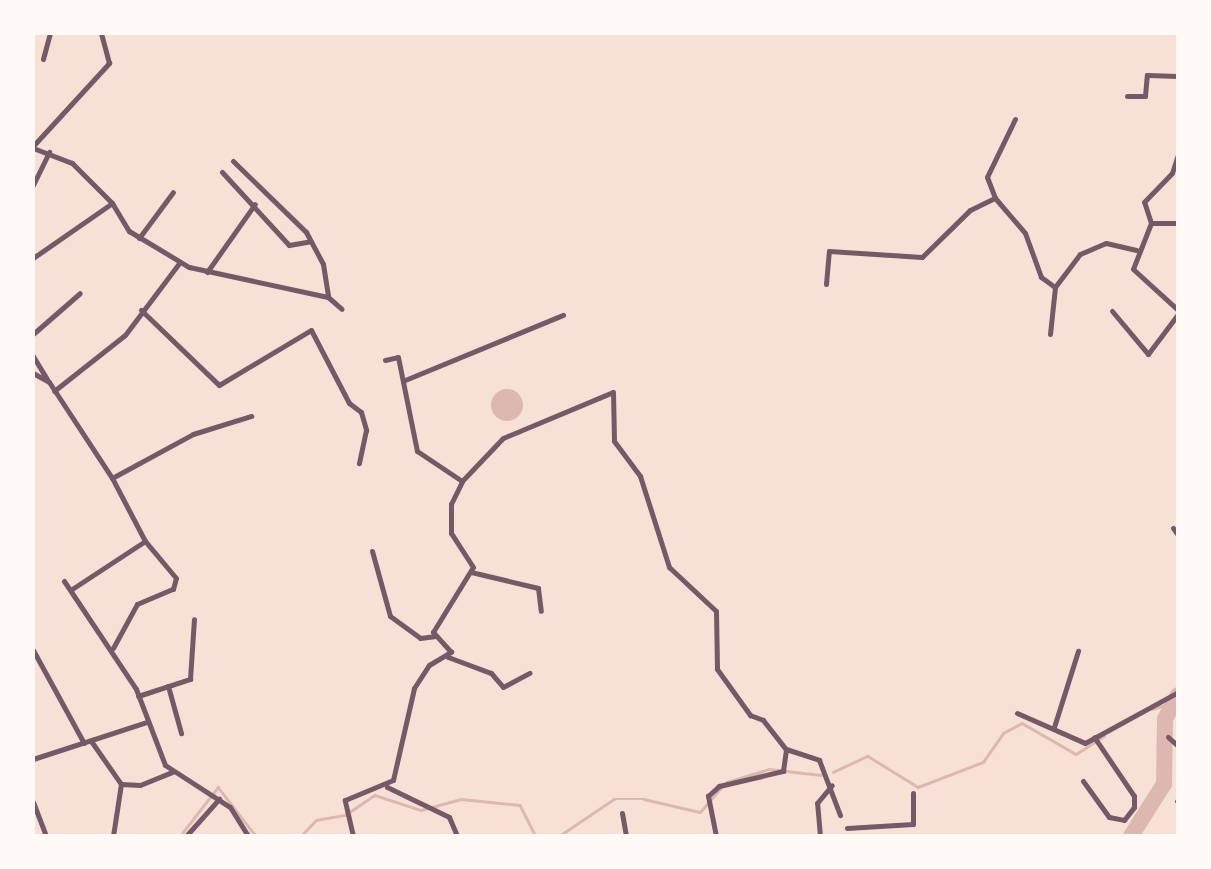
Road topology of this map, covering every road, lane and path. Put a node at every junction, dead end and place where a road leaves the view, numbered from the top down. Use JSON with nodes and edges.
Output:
{"nodes":[{"id":1,"x":50,"y":33,"type":"edge"},
{"id":2,"x":102,"y":33,"type":"edge"},
{"id":3,"x":43,"y":59,"type":"dead end"},
{"id":4,"x":1178,"y":76,"type":"edge"},
{"id":5,"x":1127,"y":96,"type":"dead end"},
{"id":6,"x":1015,"y":119,"type":"dead end"},
{"id":7,"x":33,"y":147,"type":"edge"},
{"id":8,"x":49,"y":152,"type":"junction"},
{"id":9,"x":1178,"y":155,"type":"edge"},
{"id":10,"x":233,"y":160,"type":"dead end"},
{"id":11,"x":222,"y":172,"type":"dead end"},
{"id":12,"x":33,"y":185,"type":"edge"},
{"id":13,"x":173,"y":192,"type":"dead end"},
{"id":14,"x":995,"y":198,"type":"junction"},
{"id":15,"x":112,"y":203,"type":"junction"},
{"id":16,"x":255,"y":204,"type":"junction"},
{"id":17,"x":1151,"y":223,"type":"junction"},
{"id":18,"x":1178,"y":223,"type":"edge"},
{"id":19,"x":139,"y":238,"type":"junction"},
{"id":20,"x":311,"y":241,"type":"junction"},
{"id":21,"x":1136,"y":250,"type":"junction"},
{"id":22,"x":33,"y":258,"type":"edge"},
{"id":23,"x":180,"y":262,"type":"junction"},
{"id":24,"x":207,"y":272,"type":"junction"},
{"id":25,"x":826,"y":284,"type":"dead end"},
{"id":26,"x":1055,"y":287,"type":"junction"},
{"id":27,"x":80,"y":293,"type":"dead end"},
{"id":28,"x":328,"y":297,"type":"junction"},
{"id":29,"x":342,"y":309,"type":"dead end"},
{"id":30,"x":141,"y":310,"type":"junction"},
{"id":31,"x":1112,"y":311,"type":"dead end"},
{"id":32,"x":1178,"y":312,"type":"edge"},
{"id":33,"x":563,"y":315,"type":"dead end"},
{"id":34,"x":33,"y":334,"type":"edge"},
{"id":35,"x":1050,"y":334,"type":"dead end"},
{"id":36,"x":33,"y":356,"type":"edge"},
{"id":37,"x":385,"y":360,"type":"dead end"},
{"id":38,"x":33,"y":373,"type":"edge"},
{"id":39,"x":405,"y":380,"type":"junction"},
{"id":40,"x":49,"y":382,"type":"junction"},
{"id":41,"x":54,"y":391,"type":"junction"},
{"id":42,"x":251,"y":416,"type":"dead end"},
{"id":43,"x":359,"y":463,"type":"dead end"},
{"id":44,"x":112,"y":478,"type":"junction"},
{"id":45,"x":462,"y":481,"type":"junction"},
{"id":46,"x":1173,"y":528,"type":"dead end"},
{"id":47,"x":1178,"y":535,"type":"edge"},
{"id":48,"x":145,"y":541,"type":"junction"},
{"id":49,"x":372,"y":551,"type":"dead end"},
{"id":50,"x":471,"y":572,"type":"junction"},
{"id":51,"x":64,"y":581,"type":"dead end"},
{"id":52,"x":72,"y":589,"type":"junction"},
{"id":53,"x":541,"y":611,"type":"dead end"},
{"id":54,"x":194,"y":619,"type":"dead end"},
{"id":55,"x":436,"y":636,"type":"junction"},
{"id":56,"x":113,"y":648,"type":"junction"},
{"id":57,"x":33,"y":650,"type":"edge"},
{"id":58,"x":1078,"y":651,"type":"dead end"},
{"id":59,"x":448,"y":657,"type":"junction"},
{"id":60,"x":530,"y":673,"type":"dead end"},
{"id":61,"x":168,"y":686,"type":"junction"},
{"id":62,"x":1178,"y":692,"type":"edge"},
{"id":63,"x":138,"y":696,"type":"junction"},
{"id":64,"x":1017,"y":712,"type":"dead end"},
{"id":65,"x":147,"y":722,"type":"junction"},
{"id":66,"x":1054,"y":727,"type":"junction"},
{"id":67,"x":181,"y":733,"type":"dead end"},
{"id":68,"x":1094,"y":737,"type":"junction"},
{"id":69,"x":1168,"y":737,"type":"dead end"},
{"id":70,"x":91,"y":741,"type":"junction"},
{"id":71,"x":84,"y":744,"type":"junction"},
{"id":72,"x":1178,"y":746,"type":"edge"},
{"id":73,"x":786,"y":749,"type":"junction"},
{"id":74,"x":33,"y":759,"type":"edge"},
{"id":75,"x":172,"y":772,"type":"junction"},
{"id":76,"x":1083,"y":781,"type":"dead end"},
{"id":77,"x":121,"y":784,"type":"junction"},
{"id":78,"x":832,"y":785,"type":"junction"},
{"id":79,"x":387,"y":786,"type":"junction"},
{"id":80,"x":913,"y":793,"type":"dead end"},
{"id":81,"x":219,"y":799,"type":"junction"},
{"id":82,"x":33,"y":802,"type":"edge"},
{"id":83,"x":622,"y":813,"type":"dead end"},
{"id":84,"x":840,"y":815,"type":"dead end"},
{"id":85,"x":898,"y":827,"type":"junction"},
{"id":86,"x":847,"y":828,"type":"dead end"},
{"id":87,"x":46,"y":836,"type":"edge"},
{"id":88,"x":113,"y":836,"type":"edge"},
{"id":89,"x":186,"y":836,"type":"edge"},
{"id":90,"x":248,"y":836,"type":"edge"},
{"id":91,"x":353,"y":836,"type":"edge"},
{"id":92,"x":457,"y":836,"type":"edge"},
{"id":93,"x":626,"y":836,"type":"edge"},
{"id":94,"x":716,"y":836,"type":"edge"},
{"id":95,"x":820,"y":836,"type":"edge"},
{"id":96,"x":900,"y":836,"type":"edge"}],
"edges":[{"from":1,"to":3,"type":"street"},
{"from":2,"to":7,"type":"street"},
{"from":4,"to":5,"type":"street"},
{"from":6,"to":14,"type":"street"},
{"from":7,"to":8,"type":"street"},
{"from":8,"to":12,"type":"street"},
{"from":8,"to":15,"type":"street"},
{"from":9,"to":17,"type":"street"},
{"from":10,"to":20,"type":"street"},
{"from":11,"to":16,"type":"street"},
{"from":13,"to":19,"type":"street"},
{"from":14,"to":25,"type":"street"},
{"from":14,"to":26,"type":"street"},
{"from":15,"to":19,"type":"street"},
{"from":15,"to":22,"type":"street"},
{"from":16,"to":20,"type":"street"},
{"from":16,"to":24,"type":"street"},
{"from":17,"to":18,"type":"street"},
{"from":17,"to":21,"type":"street"},
{"from":19,"to":23,"type":"street"},
{"from":20,"to":28,"type":"street"},
{"from":21,"to":26,"type":"street"},
{"from":21,"to":32,"type":"street"},
{"from":23,"to":24,"type":"street"},
{"from":23,"to":30,"type":"street"},
{"from":24,"to":28,"type":"street"},
{"from":26,"to":35,"type":"street"},
{"from":27,"to":34,"type":"street"},
{"from":28,"to":29,"type":"street"},
{"from":30,"to":41,"type":"street"},
{"from":30,"to":43,"type":"street"},
{"from":31,"to":32,"type":"street"},
{"from":33,"to":39,"type":"street"},
{"from":36,"to":40,"type":"street"},
{"from":37,"to":39,"type":"street"},
{"from":38,"to":40,"type":"street"},
{"from":39,"to":45,"type":"street"},
{"from":40,"to":41,"type":"street"},
{"from":41,"to":44,"type":"street"},
{"from":42,"to":44,"type":"street"},
{"from":44,"to":48,"type":"street"},
{"from":45,"to":50,"type":"street"},
{"from":45,"to":73,"type":"street"},
{"from":46,"to":47,"type":"street"},
{"from":48,"to":52,"type":"street"},
{"from":48,"to":56,"type":"street"},
{"from":49,"to":55,"type":"street"},
{"from":50,"to":53,"type":"street"},
{"from":50,"to":55,"type":"street"},
{"from":51,"to":52,"type":"street"},
{"from":52,"to":56,"type":"street"},
{"from":54,"to":61,"type":"street"},
{"from":55,"to":59,"type":"street"},
{"from":56,"to":63,"type":"street"},
{"from":57,"to":71,"type":"street"},
{"from":58,"to":66,"type":"street"},
{"from":59,"to":60,"type":"street"},
{"from":59,"to":79,"type":"street"},
{"from":61,"to":63,"type":"street"},
{"from":61,"to":67,"type":"street"},
{"from":62,"to":68,"type":"street"},
{"from":63,"to":65,"type":"street"},
{"from":64,"to":66,"type":"street"},
{"from":65,"to":70,"type":"street"},
{"from":65,"to":75,"type":"street"},
{"from":66,"to":68,"type":"street"},
{"from":68,"to":76,"type":"street"},
{"from":69,"to":72,"type":"street"},
{"from":70,"to":71,"type":"street"},
{"from":70,"to":77,"type":"street"},
{"from":71,"to":74,"type":"street"},
{"from":73,"to":78,"type":"street"},
{"from":73,"to":94,"type":"street"},
{"from":75,"to":77,"type":"street"},
{"from":75,"to":81,"type":"street"},
{"from":77,"to":88,"type":"street"},
{"from":78,"to":84,"type":"street"},
{"from":78,"to":95,"type":"street"},
{"from":79,"to":91,"type":"street"},
{"from":79,"to":92,"type":"street"},
{"from":80,"to":85,"type":"street"},
{"from":81,"to":89,"type":"street"},
{"from":81,"to":90,"type":"street"},
{"from":82,"to":87,"type":"street"},
{"from":83,"to":93,"type":"street"},
{"from":85,"to":86,"type":"street"},
{"from":85,"to":96,"type":"street"}]}
